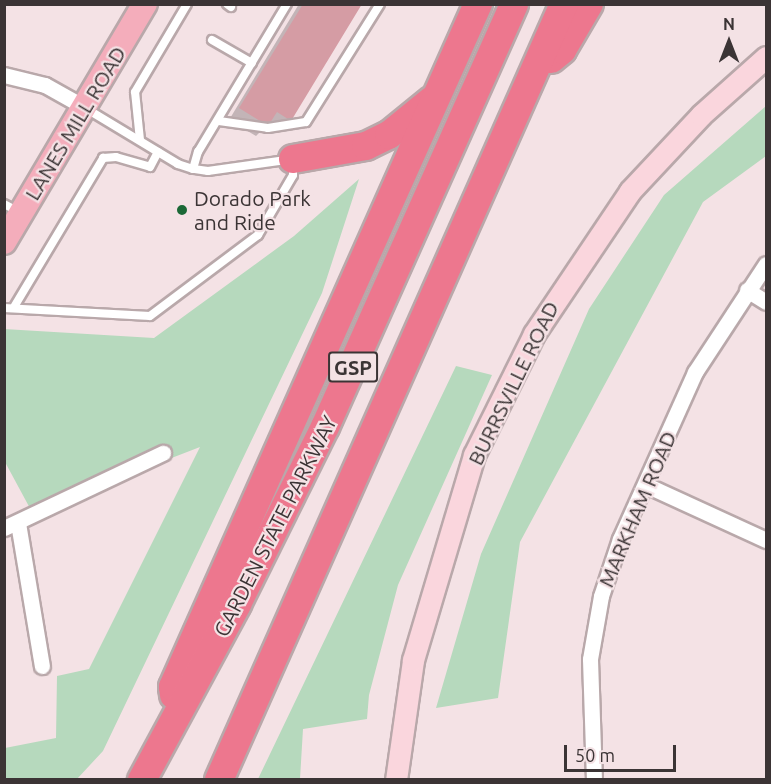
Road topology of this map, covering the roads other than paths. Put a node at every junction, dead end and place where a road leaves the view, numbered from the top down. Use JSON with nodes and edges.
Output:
{"nodes":[{"id":1,"x":145,"y":4,"type":"edge"},
{"id":2,"x":187,"y":4,"type":"edge"},
{"id":3,"x":287,"y":4,"type":"edge"},
{"id":4,"x":380,"y":4,"type":"edge"},
{"id":5,"x":478,"y":4,"type":"edge"},
{"id":6,"x":514,"y":4,"type":"edge"},
{"id":7,"x":564,"y":4,"type":"edge"},
{"id":8,"x":589,"y":4,"type":"edge"},
{"id":9,"x":212,"y":40,"type":"dead end"},
{"id":10,"x":766,"y":57,"type":"edge"},
{"id":11,"x":252,"y":63,"type":"junction"},
{"id":12,"x":533,"y":74,"type":"junction"},
{"id":13,"x":4,"y":75,"type":"edge"},
{"id":14,"x":438,"y":95,"type":"junction"},
{"id":15,"x":84,"y":107,"type":"junction"},
{"id":16,"x":219,"y":121,"type":"junction"},
{"id":17,"x":140,"y":140,"type":"junction"},
{"id":18,"x":158,"y":152,"type":"junction"},
{"id":19,"x":293,"y":159,"type":"junction"},
{"id":20,"x":193,"y":169,"type":"junction"},
{"id":21,"x":13,"y":209,"type":"edge"},
{"id":22,"x":4,"y":242,"type":"edge"},
{"id":23,"x":766,"y":264,"type":"edge"},
{"id":24,"x":747,"y":290,"type":"junction"},
{"id":25,"x":766,"y":302,"type":"edge"},
{"id":26,"x":15,"y":307,"type":"junction"},
{"id":27,"x":4,"y":308,"type":"edge"},
{"id":28,"x":163,"y":453,"type":"dead end"},
{"id":29,"x":646,"y":485,"type":"junction"},
{"id":30,"x":11,"y":526,"type":"edge"},
{"id":31,"x":766,"y":540,"type":"edge"},
{"id":32,"x":42,"y":666,"type":"dead end"},
{"id":33,"x":175,"y":721,"type":"junction"},
{"id":34,"x":142,"y":780,"type":"edge"},
{"id":35,"x":219,"y":780,"type":"edge"},
{"id":36,"x":396,"y":780,"type":"edge"},
{"id":37,"x":594,"y":780,"type":"edge"}],
"edges":[{"from":1,"to":15,"type":"main road","name":"LANES MILL ROAD"},
{"from":2,"to":17,"type":"lane"},
{"from":3,"to":11,"type":"lane"},
{"from":4,"to":16,"type":"lane"},
{"from":5,"to":14,"type":"highway"},
{"from":6,"to":33,"type":"highway","name":"GARDEN STATE PARKWAY","number":"GSP"},
{"from":7,"to":12,"type":"highway","number":"GSP"},
{"from":8,"to":12,"type":"highway"},
{"from":9,"to":11,"type":"lane"},
{"from":10,"to":36,"type":"main road","name":"BURRSVILLE ROAD"},
{"from":11,"to":16,"type":"lane"},
{"from":12,"to":35,"type":"highway","number":"GSP"},
{"from":13,"to":15,"type":"street"},
{"from":14,"to":19,"type":"highway"},
{"from":14,"to":33,"type":"highway"},
{"from":15,"to":17,"type":"lane"},
{"from":15,"to":21,"type":"main road","name":"LANES MILL ROAD"},
{"from":16,"to":20,"type":"lane"},
{"from":17,"to":18,"type":"lane"},
{"from":18,"to":20,"type":"lane"},
{"from":18,"to":26,"type":"lane"},
{"from":19,"to":20,"type":"lane"},
{"from":19,"to":26,"type":"lane"},
{"from":21,"to":22,"type":"main road","name":"LANES MILL ROAD"},
{"from":23,"to":24,"type":"street","name":"MARKHAM ROAD"},
{"from":24,"to":25,"type":"street"},
{"from":24,"to":29,"type":"street","name":"MARKHAM ROAD"},
{"from":26,"to":27,"type":"lane"},
{"from":28,"to":30,"type":"street"},
{"from":29,"to":31,"type":"street"},
{"from":29,"to":37,"type":"street","name":"MARKHAM ROAD"},
{"from":30,"to":32,"type":"street"},
{"from":33,"to":34,"type":"highway","name":"GARDEN STATE PARKWAY","number":"GSP"}]}
